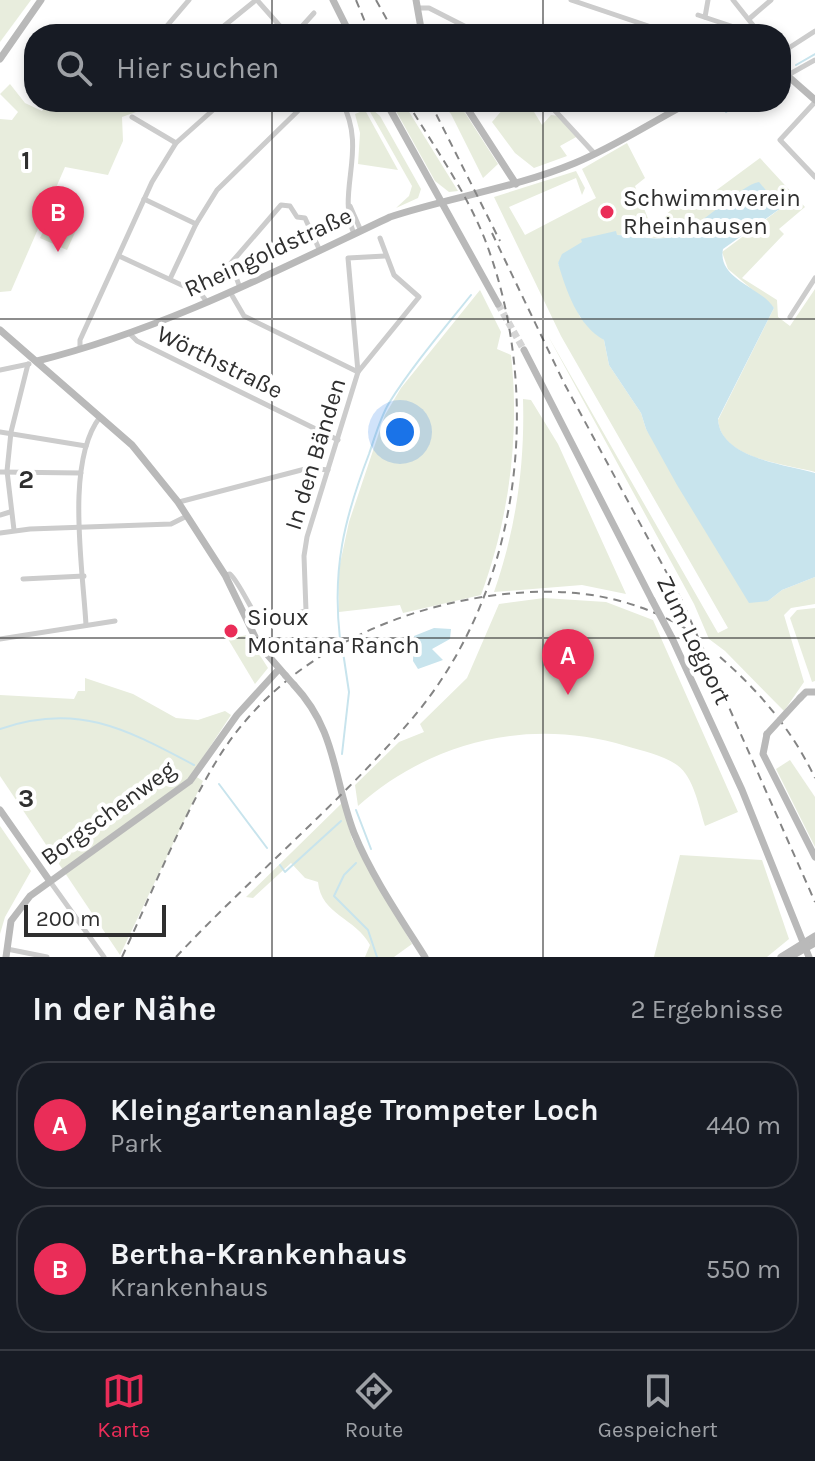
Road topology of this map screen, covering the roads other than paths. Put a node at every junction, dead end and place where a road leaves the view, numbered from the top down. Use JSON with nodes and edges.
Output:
{"nodes":[{"id":1,"x":41,"y":0,"type":"edge"},
{"id":2,"x":189,"y":0,"type":"edge"},
{"id":3,"x":256,"y":0,"type":"edge"},
{"id":4,"x":333,"y":0,"type":"edge"},
{"id":5,"x":571,"y":0,"type":"edge"},
{"id":6,"x":708,"y":0,"type":"edge"},
{"id":7,"x":733,"y":0,"type":"edge"},
{"id":8,"x":771,"y":0,"type":"edge"},
{"id":9,"x":416,"y":4,"type":"edge"},
{"id":10,"x":314,"y":13,"type":"dead end"},
{"id":11,"x":749,"y":19,"type":"junction"},
{"id":12,"x":24,"y":24,"type":"edge"},
{"id":13,"x":24,"y":24,"type":"edge"},
{"id":14,"x":169,"y":24,"type":"edge"},
{"id":15,"x":226,"y":24,"type":"edge"},
{"id":16,"x":278,"y":24,"type":"edge"},
{"id":17,"x":304,"y":24,"type":"edge"},
{"id":18,"x":345,"y":24,"type":"edge"},
{"id":19,"x":420,"y":24,"type":"edge"},
{"id":20,"x":460,"y":24,"type":"edge"},
{"id":21,"x":642,"y":24,"type":"edge"},
{"id":22,"x":724,"y":24,"type":"edge"},
{"id":23,"x":753,"y":24,"type":"edge"},
{"id":24,"x":815,"y":31,"type":"edge"},
{"id":25,"x":791,"y":47,"type":"edge"},
{"id":26,"x":0,"y":59,"type":"edge"},
{"id":27,"x":815,"y":60,"type":"edge"},
{"id":28,"x":791,"y":70,"type":"edge"},
{"id":29,"x":791,"y":79,"type":"edge"},
{"id":30,"x":815,"y":101,"type":"edge"},
{"id":31,"x":211,"y":112,"type":"edge"},
{"id":32,"x":296,"y":112,"type":"edge"},
{"id":33,"x":345,"y":112,"type":"edge"},
{"id":34,"x":392,"y":112,"type":"edge"},
{"id":35,"x":469,"y":112,"type":"edge"},
{"id":36,"x":556,"y":112,"type":"edge"},
{"id":37,"x":671,"y":112,"type":"edge"},
{"id":38,"x":132,"y":117,"type":"dead end"},
{"id":39,"x":176,"y":143,"type":"junction"},
{"id":40,"x":594,"y":153,"type":"junction"},
{"id":41,"x":815,"y":177,"type":"edge"},
{"id":42,"x":516,"y":184,"type":"junction"},
{"id":43,"x":144,"y":199,"type":"junction"},
{"id":44,"x":441,"y":201,"type":"junction"},
{"id":45,"x":196,"y":224,"type":"junction"},
{"id":46,"x":358,"y":232,"type":"junction"},
{"id":47,"x":380,"y":238,"type":"dead end"},
{"id":48,"x":320,"y":251,"type":"junction"},
{"id":49,"x":119,"y":256,"type":"junction"},
{"id":50,"x":385,"y":256,"type":"junction"},
{"id":51,"x":815,"y":278,"type":"edge"},
{"id":52,"x":170,"y":279,"type":"junction"},
{"id":53,"x":240,"y":288,"type":"junction"},
{"id":54,"x":230,"y":292,"type":"junction"},
{"id":55,"x":208,"y":303,"type":"junction"},
{"id":56,"x":498,"y":304,"type":"tunnel mouth"},
{"id":57,"x":790,"y":317,"type":"dead end"},
{"id":58,"x":0,"y":330,"type":"edge"},
{"id":59,"x":131,"y":335,"type":"junction"},
{"id":60,"x":80,"y":350,"type":"junction"},
{"id":61,"x":524,"y":350,"type":"tunnel mouth"},
{"id":62,"x":37,"y":361,"type":"junction"},
{"id":63,"x":28,"y":364,"type":"junction"},
{"id":64,"x":0,"y":370,"type":"edge"},
{"id":65,"x":358,"y":372,"type":"junction"},
{"id":66,"x":101,"y":416,"type":"junction"},
{"id":67,"x":0,"y":432,"type":"edge"},
{"id":68,"x":11,"y":432,"type":"junction"},
{"id":69,"x":338,"y":440,"type":"junction"},
{"id":70,"x":86,"y":446,"type":"junction"},
{"id":71,"x":328,"y":470,"type":"junction"},
{"id":72,"x":4,"y":472,"type":"edge"},
{"id":73,"x":81,"y":473,"type":"junction"},
{"id":74,"x":178,"y":502,"type":"junction"},
{"id":75,"x":10,"y":512,"type":"junction"},
{"id":76,"x":0,"y":515,"type":"edge"},
{"id":77,"x":187,"y":516,"type":"junction"},
{"id":78,"x":81,"y":528,"type":"junction"},
{"id":79,"x":14,"y":530,"type":"junction"},
{"id":80,"x":0,"y":533,"type":"edge"},
{"id":81,"x":225,"y":575,"type":"junction"},
{"id":82,"x":84,"y":576,"type":"junction"},
{"id":83,"x":23,"y":579,"type":"dead end"},
{"id":84,"x":115,"y":621,"type":"dead end"},
{"id":85,"x":86,"y":625,"type":"junction"},
{"id":86,"x":0,"y":639,"type":"edge"},
{"id":87,"x":279,"y":669,"type":"junction"},
{"id":88,"x":815,"y":692,"type":"edge"},
{"id":89,"x":0,"y":810,"type":"edge"},
{"id":90,"x":815,"y":857,"type":"edge"},
{"id":91,"x":49,"y":880,"type":"junction"},
{"id":92,"x":815,"y":936,"type":"edge"},
{"id":93,"x":815,"y":943,"type":"edge"},
{"id":94,"x":806,"y":949,"type":"edge"},
{"id":95,"x":6,"y":953,"type":"edge"},
{"id":96,"x":47,"y":957,"type":"edge"},
{"id":97,"x":104,"y":957,"type":"edge"},
{"id":98,"x":425,"y":957,"type":"edge"},
{"id":99,"x":781,"y":957,"type":"edge"},
{"id":100,"x":790,"y":957,"type":"edge"}],
"edges":[{"from":1,"to":13,"type":"street"},
{"from":2,"to":14,"type":"street"},
{"from":3,"to":15,"type":"street"},
{"from":3,"to":16,"type":"street"},
{"from":4,"to":18,"type":"street"},
{"from":5,"to":21,"type":"street"},
{"from":6,"to":22,"type":"street"},
{"from":7,"to":11,"type":"street"},
{"from":8,"to":11,"type":"street"},
{"from":9,"to":19,"type":"street"},
{"from":9,"to":20,"type":"street"},
{"from":10,"to":17,"type":"street"},
{"from":11,"to":23,"type":"street"},
{"from":12,"to":26,"type":"street"},
{"from":24,"to":25,"type":"street"},
{"from":27,"to":28,"type":"street"},
{"from":29,"to":30,"type":"street"},
{"from":30,"to":41,"type":"street"},
{"from":31,"to":39,"type":"street"},
{"from":32,"to":45,"type":"street"},
{"from":33,"to":46,"type":"street"},
{"from":34,"to":44,"type":"street"},
{"from":35,"to":42,"type":"street"},
{"from":36,"to":40,"type":"street"},
{"from":37,"to":40,"type":"street","name":"Rheingoldstraße"},
{"from":38,"to":39,"type":"street"},
{"from":39,"to":43,"type":"street"},
{"from":40,"to":42,"type":"street","name":"Rheingoldstraße"},
{"from":42,"to":44,"type":"street","name":"Rheingoldstraße"},
{"from":43,"to":45,"type":"street"},
{"from":43,"to":49,"type":"street"},
{"from":44,"to":46,"type":"street","name":"Rheingoldstraße"},
{"from":44,"to":56,"type":"street"},
{"from":45,"to":52,"type":"street"},
{"from":46,"to":48,"type":"street","name":"Rheingoldstraße"},
{"from":47,"to":50,"type":"street"},
{"from":48,"to":53,"type":"street","name":"Rheingoldstraße"},
{"from":48,"to":53,"type":"street"},
{"from":49,"to":52,"type":"street"},
{"from":49,"to":60,"type":"street"},
{"from":50,"to":65,"type":"street"},
{"from":50,"to":65,"type":"street","name":"In den Bänden"},
{"from":51,"to":57,"type":"street"},
{"from":52,"to":55,"type":"street"},
{"from":53,"to":54,"type":"street","name":"Rheingoldstraße"},
{"from":54,"to":55,"type":"street","name":"Rheingoldstraße"},
{"from":54,"to":65,"type":"street"},
{"from":55,"to":59,"type":"street","name":"Rheingoldstraße"},
{"from":58,"to":62,"type":"street"},
{"from":59,"to":60,"type":"street","name":"Rheingoldstraße"},
{"from":59,"to":69,"type":"street","name":"Wörthstraße"},
{"from":60,"to":62,"type":"street","name":"Rheingoldstraße"},
{"from":61,"to":94,"type":"street","name":"Zum Logport","bridge":true},
{"from":62,"to":63,"type":"street"},
{"from":62,"to":66,"type":"street"},
{"from":63,"to":64,"type":"street"},
{"from":63,"to":68,"type":"street"},
{"from":65,"to":69,"type":"street","name":"In den Bänden"},
{"from":66,"to":70,"type":"street"},
{"from":66,"to":74,"type":"street"},
{"from":67,"to":68,"type":"street"},
{"from":68,"to":70,"type":"street"},
{"from":68,"to":72,"type":"street"},
{"from":69,"to":71,"type":"street","name":"In den Bänden"},
{"from":70,"to":73,"type":"street"},
{"from":71,"to":74,"type":"street"},
{"from":71,"to":81,"type":"street","name":"In den Bänden"},
{"from":72,"to":73,"type":"street"},
{"from":72,"to":75,"type":"street"},
{"from":73,"to":78,"type":"street"},
{"from":74,"to":77,"type":"street"},
{"from":75,"to":76,"type":"street"},
{"from":75,"to":79,"type":"street"},
{"from":77,"to":78,"type":"street"},
{"from":77,"to":81,"type":"street"},
{"from":78,"to":79,"type":"street"},
{"from":78,"to":82,"type":"street"},
{"from":79,"to":80,"type":"street"},
{"from":81,"to":87,"type":"street"},
{"from":82,"to":83,"type":"street"},
{"from":82,"to":85,"type":"street"},
{"from":84,"to":85,"type":"street"},
{"from":85,"to":86,"type":"street"},
{"from":87,"to":91,"type":"street","name":"Borgschenweg"},
{"from":87,"to":98,"type":"street","bridge":true},
{"from":88,"to":90,"type":"street","bridge":true},
{"from":89,"to":91,"type":"street"},
{"from":91,"to":95,"type":"street","name":"Borgschenweg"},
{"from":91,"to":97,"type":"street"},
{"from":92,"to":94,"type":"street"},
{"from":93,"to":94,"type":"street"},
{"from":94,"to":99,"type":"street"},
{"from":94,"to":100,"type":"street"},
{"from":95,"to":96,"type":"street"}]}
